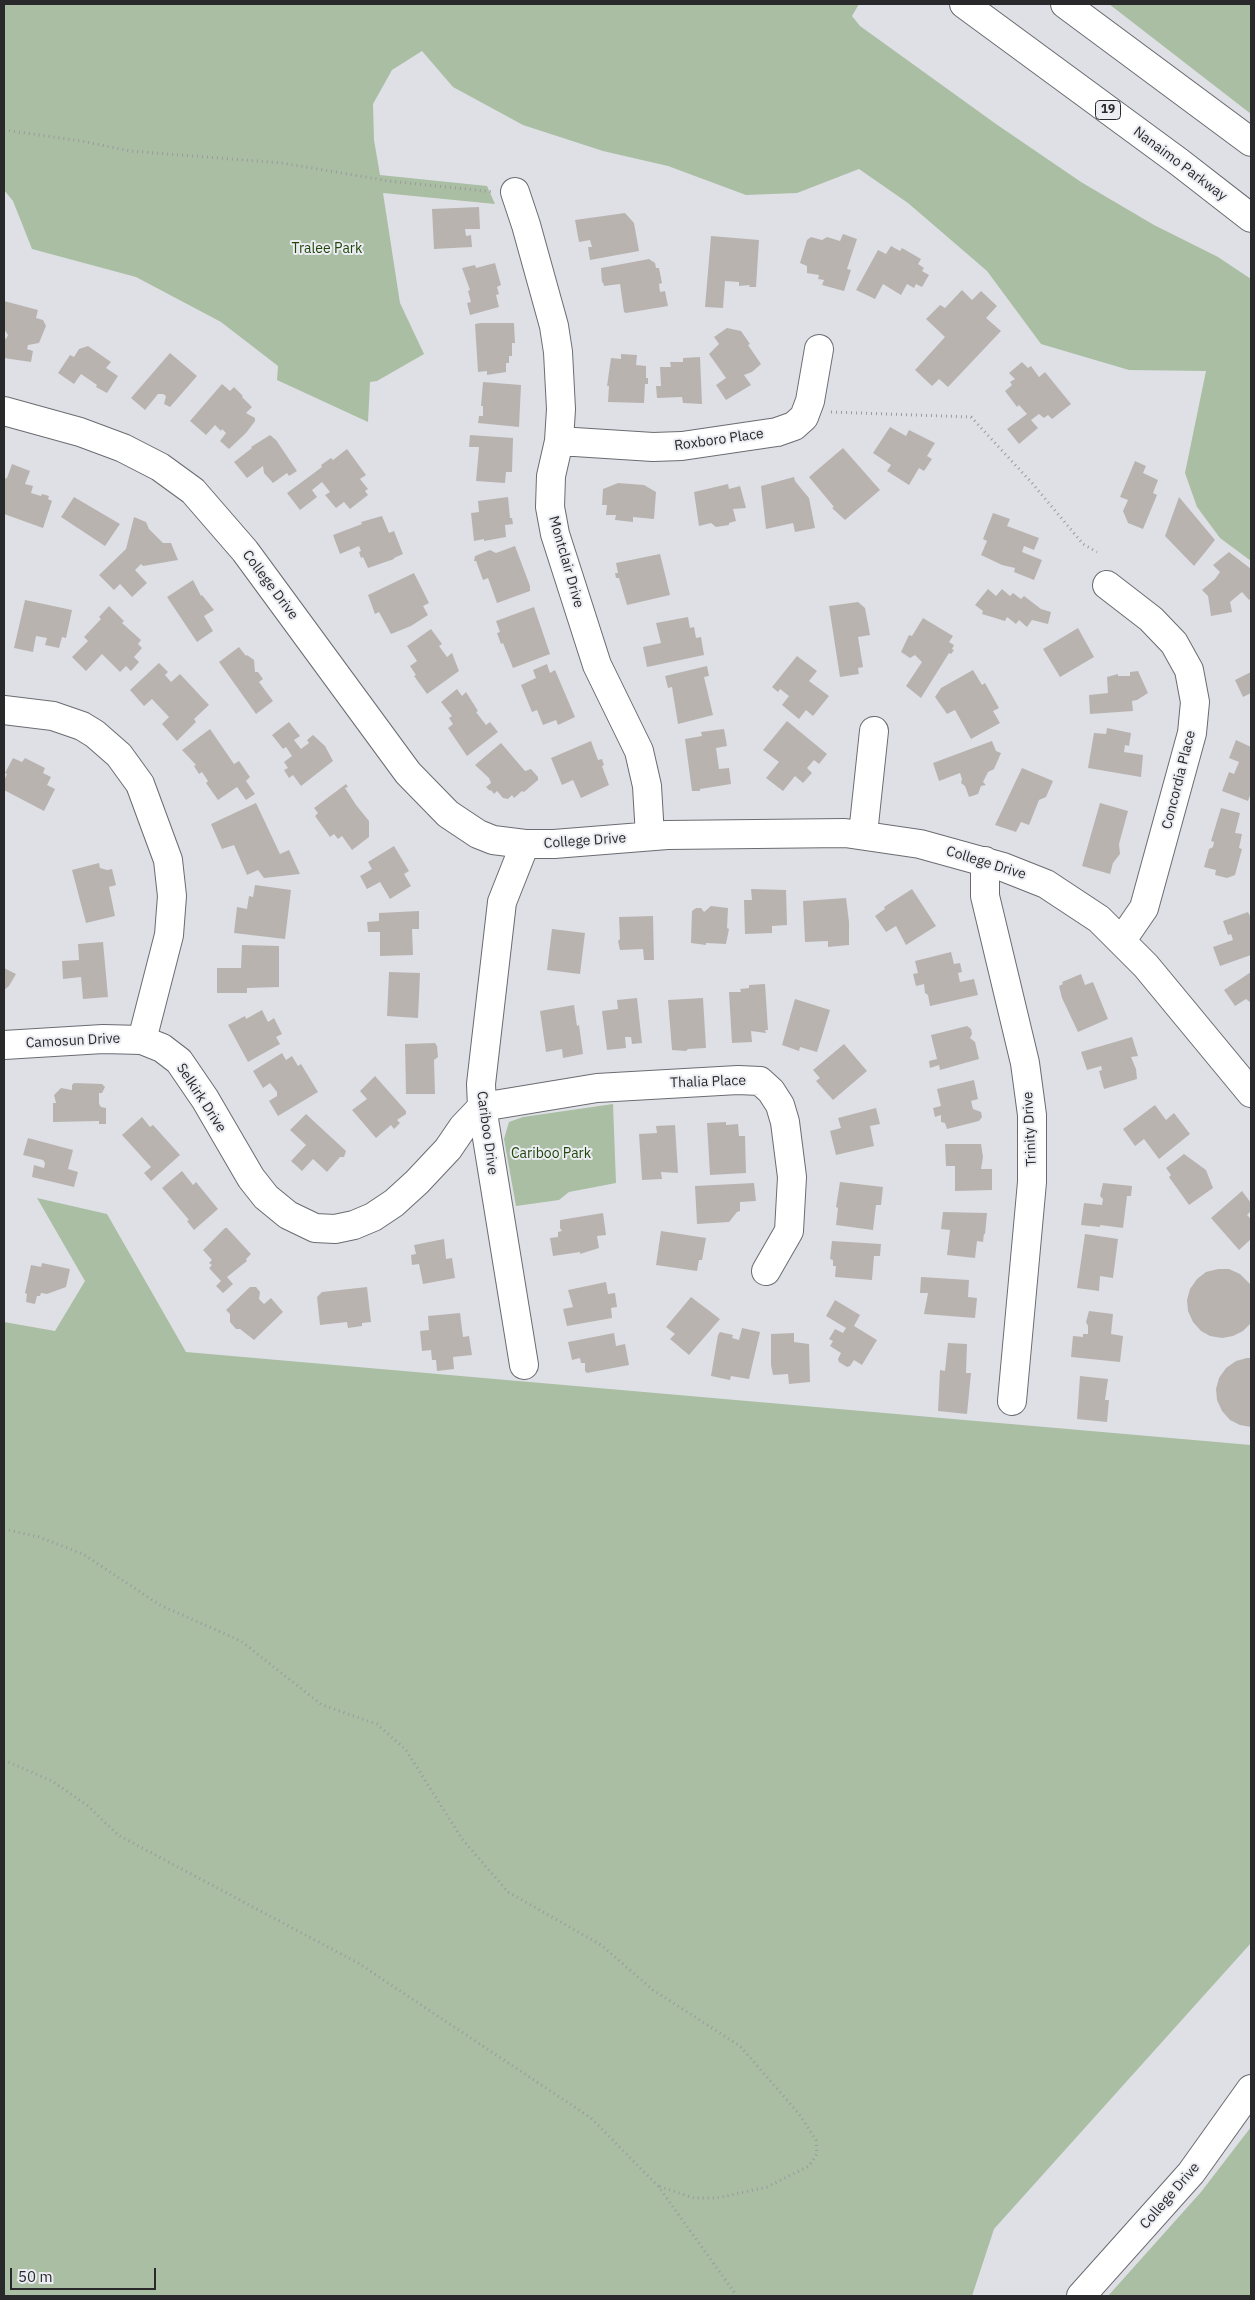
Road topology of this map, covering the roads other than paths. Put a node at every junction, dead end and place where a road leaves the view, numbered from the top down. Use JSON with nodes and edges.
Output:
{"nodes":[{"id":1,"x":964,"y":4,"type":"edge"},
{"id":2,"x":1065,"y":4,"type":"edge"},
{"id":3,"x":1251,"y":142,"type":"edge"},
{"id":4,"x":506,"y":192,"type":"road end"},
{"id":5,"x":1251,"y":218,"type":"edge"},
{"id":6,"x":819,"y":349,"type":"dead end"},
{"id":7,"x":6,"y":407,"type":"edge"},
{"id":8,"x":559,"y":441,"type":"junction"},
{"id":9,"x":1107,"y":585,"type":"dead end"},
{"id":10,"x":4,"y":710,"type":"edge"},
{"id":11,"x":874,"y":730,"type":"dead end"},
{"id":12,"x":863,"y":834,"type":"junction"},
{"id":13,"x":650,"y":836,"type":"junction"},
{"id":14,"x":525,"y":844,"type":"junction"},
{"id":15,"x":985,"y":861,"type":"junction"},
{"id":16,"x":1122,"y":940,"type":"junction"},
{"id":17,"x":142,"y":1040,"type":"junction"},
{"id":18,"x":4,"y":1045,"type":"edge"},
{"id":19,"x":1251,"y":1093,"type":"edge"},
{"id":20,"x":482,"y":1107,"type":"junction"},
{"id":21,"x":766,"y":1272,"type":"dead end"},
{"id":22,"x":524,"y":1365,"type":"dead end"},
{"id":23,"x":1012,"y":1401,"type":"dead end"},
{"id":24,"x":1251,"y":2089,"type":"edge"},
{"id":25,"x":1082,"y":2296,"type":"edge"}],
"edges":[{"from":1,"to":5,"type":"main road","name":"Nanaimo Parkway","number":"19"},
{"from":2,"to":3,"type":"main road"},
{"from":4,"to":8,"type":"main road","name":"Montclair Drive"},
{"from":6,"to":8,"type":"main road","name":"Roxboro Place"},
{"from":7,"to":14,"type":"main road","name":"College Drive"},
{"from":8,"to":13,"type":"main road","name":"Montclair Drive"},
{"from":9,"to":16,"type":"main road","name":"Concordia Place"},
{"from":10,"to":17,"type":"main road"},
{"from":11,"to":12,"type":"main road"},
{"from":12,"to":13,"type":"main road","name":"College Drive"},
{"from":12,"to":15,"type":"main road","name":"College Drive"},
{"from":13,"to":14,"type":"main road","name":"College Drive"},
{"from":14,"to":20,"type":"main road","name":"Cariboo Drive"},
{"from":15,"to":16,"type":"main road","name":"College Drive"},
{"from":15,"to":23,"type":"main road","name":"Trinity Drive"},
{"from":16,"to":19,"type":"main road","name":"College Drive"},
{"from":17,"to":18,"type":"main road","name":"Camosun Drive"},
{"from":17,"to":20,"type":"main road","name":"Selkirk Drive"},
{"from":20,"to":21,"type":"main road","name":"Thalia Place"},
{"from":20,"to":22,"type":"main road","name":"Cariboo Drive"},
{"from":24,"to":25,"type":"main road","name":"College Drive"}]}
